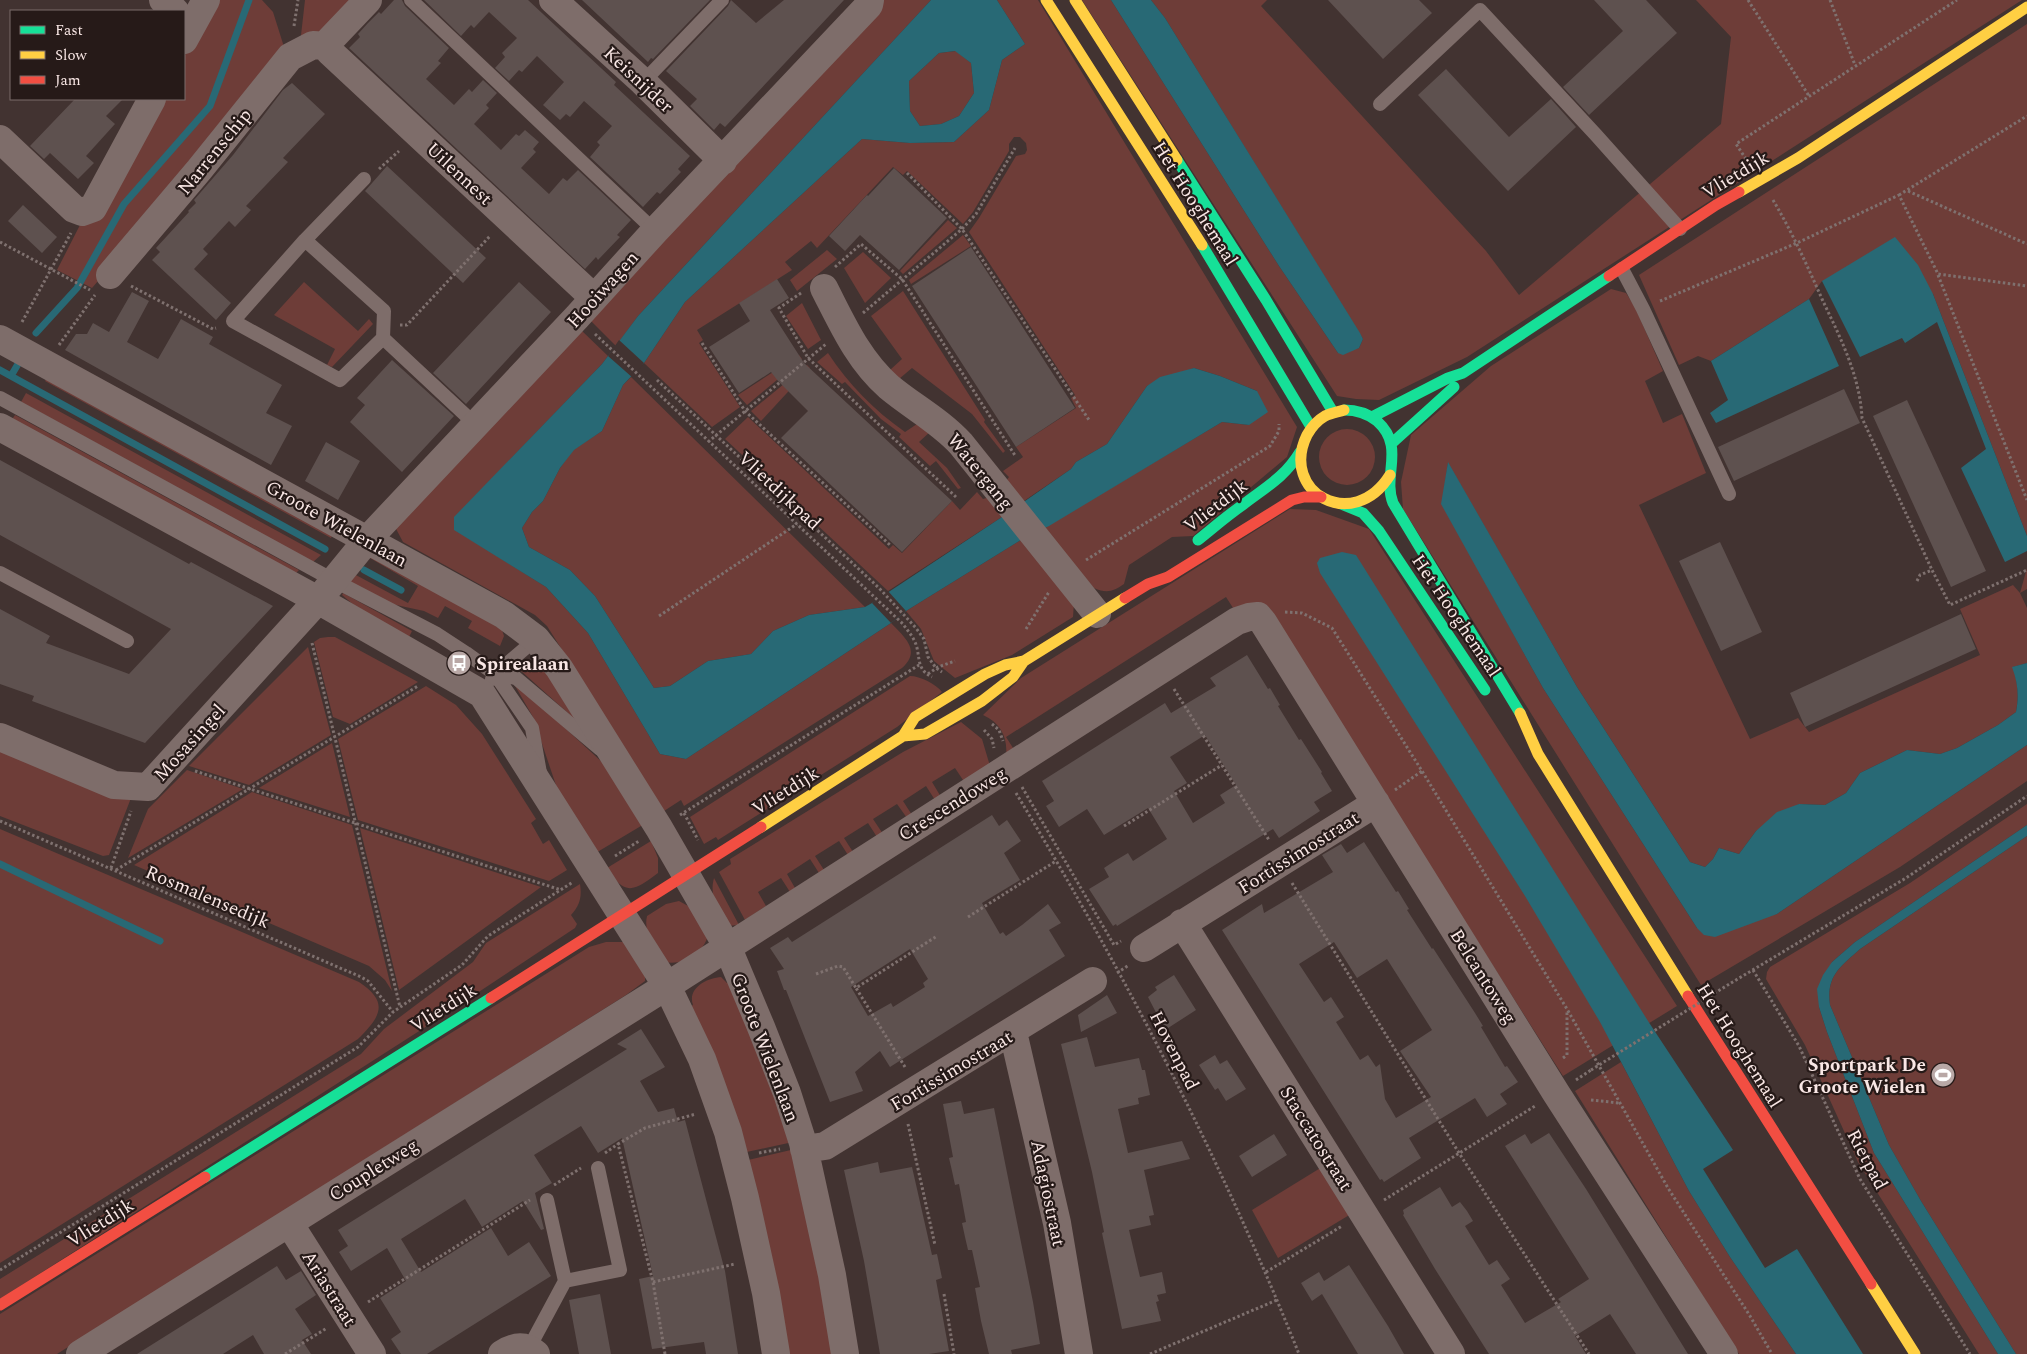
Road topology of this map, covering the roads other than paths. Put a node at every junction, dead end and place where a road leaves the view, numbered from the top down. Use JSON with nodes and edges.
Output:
{"nodes":[{"id":1,"x":163,"y":0,"type":"edge"},
{"id":2,"x":206,"y":0,"type":"edge"},
{"id":3,"x":368,"y":0,"type":"edge"},
{"id":4,"x":411,"y":0,"type":"edge"},
{"id":5,"x":553,"y":0,"type":"edge"},
{"id":6,"x":722,"y":0,"type":"edge"},
{"id":7,"x":870,"y":0,"type":"edge"},
{"id":8,"x":1046,"y":0,"type":"edge"},
{"id":9,"x":1075,"y":0,"type":"edge"},
{"id":10,"x":2027,"y":8,"type":"edge"},
{"id":11,"x":171,"y":10,"type":"edge"},
{"id":12,"x":185,"y":23,"type":"edge"},
{"id":13,"x":328,"y":46,"type":"junction"},
{"id":14,"x":643,"y":82,"type":"junction"},
{"id":15,"x":151,"y":100,"type":"edge"},
{"id":16,"x":1380,"y":104,"type":"dead end"},
{"id":17,"x":0,"y":140,"type":"edge"},
{"id":18,"x":723,"y":160,"type":"junction"},
{"id":19,"x":364,"y":179,"type":"road end"},
{"id":20,"x":1680,"y":229,"type":"junction"},
{"id":21,"x":655,"y":231,"type":"junction"},
{"id":22,"x":305,"y":240,"type":"junction"},
{"id":23,"x":1622,"y":269,"type":"junction"},
{"id":24,"x":110,"y":275,"type":"road end"},
{"id":25,"x":828,"y":279,"type":"road end"},
{"id":26,"x":594,"y":298,"type":"junction"},
{"id":27,"x":384,"y":331,"type":"junction"},
{"id":28,"x":5,"y":342,"type":"edge"},
{"id":29,"x":1463,"y":373,"type":"junction"},
{"id":30,"x":0,"y":398,"type":"edge"},
{"id":31,"x":1333,"y":412,"type":"junction"},
{"id":32,"x":1372,"y":417,"type":"junction"},
{"id":33,"x":475,"y":424,"type":"junction"},
{"id":34,"x":0,"y":427,"type":"edge"},
{"id":35,"x":1311,"y":427,"type":"junction"},
{"id":36,"x":1391,"y":444,"type":"junction"},
{"id":37,"x":1300,"y":452,"type":"junction"},
{"id":38,"x":1390,"y":475,"type":"junction"},
{"id":39,"x":1729,"y":494,"type":"dead end"},
{"id":40,"x":1321,"y":497,"type":"junction"},
{"id":41,"x":1341,"y":504,"type":"junction"},
{"id":42,"x":367,"y":540,"type":"junction"},
{"id":43,"x":1188,"y":547,"type":"dead end"},
{"id":44,"x":1168,"y":563,"type":"dead end"},
{"id":45,"x":0,"y":574,"type":"edge"},
{"id":46,"x":1148,"y":584,"type":"junction"},
{"id":47,"x":319,"y":598,"type":"junction"},
{"id":48,"x":1097,"y":614,"type":"junction"},
{"id":49,"x":1250,"y":621,"type":"joint"},
{"id":50,"x":536,"y":639,"type":"junction"},
{"id":51,"x":127,"y":641,"type":"dead end"},
{"id":52,"x":1024,"y":660,"type":"junction"},
{"id":53,"x":488,"y":684,"type":"junction"},
{"id":54,"x":1492,"y":700,"type":"dead end"},
{"id":55,"x":1514,"y":728,"type":"dead end"},
{"id":56,"x":903,"y":736,"type":"junction"},
{"id":57,"x":0,"y":737,"type":"edge"},
{"id":58,"x":1538,"y":754,"type":"junction"},
{"id":59,"x":620,"y":766,"type":"junction"},
{"id":60,"x":1376,"y":803,"type":"junction"},
{"id":61,"x":686,"y":874,"type":"junction"},
{"id":62,"x":623,"y":915,"type":"junction"},
{"id":63,"x":1182,"y":923,"type":"junction"},
{"id":64,"x":1133,"y":944,"type":"road end"},
{"id":65,"x":727,"y":946,"type":"junction"},
{"id":66,"x":1093,"y":981,"type":"road end"},
{"id":67,"x":666,"y":986,"type":"junction"},
{"id":68,"x":1013,"y":1032,"type":"junction"},
{"id":69,"x":795,"y":1148,"type":"junction"},
{"id":70,"x":593,"y":1164,"type":"road end"},
{"id":71,"x":544,"y":1195,"type":"road end"},
{"id":72,"x":289,"y":1223,"type":"junction"},
{"id":73,"x":565,"y":1281,"type":"junction"},
{"id":74,"x":0,"y":1305,"type":"edge"},
{"id":75,"x":532,"y":1351,"type":"edge"},
{"id":76,"x":80,"y":1354,"type":"edge"},
{"id":77,"x":372,"y":1354,"type":"edge"},
{"id":78,"x":502,"y":1354,"type":"edge"},
{"id":79,"x":776,"y":1354,"type":"edge"},
{"id":80,"x":845,"y":1354,"type":"edge"},
{"id":81,"x":1079,"y":1354,"type":"edge"},
{"id":82,"x":1451,"y":1354,"type":"edge"},
{"id":83,"x":1724,"y":1354,"type":"edge"},
{"id":84,"x":1914,"y":1354,"type":"edge"}],
"edges":[{"from":1,"to":11,"type":"street"},
{"from":2,"to":12,"type":"street"},
{"from":3,"to":13,"type":"street"},
{"from":4,"to":21,"type":"lane"},
{"from":5,"to":14,"type":"street","name":"Keisnijder"},
{"from":6,"to":14,"type":"lane"},
{"from":7,"to":18,"type":"street","name":"Hooiwagen"},
{"from":8,"to":35,"type":"street","name":"Het Hooghemaal"},
{"from":9,"to":31,"type":"street","name":"Het Hooghemaal"},
{"from":10,"to":20,"type":"street","name":"Vlietdijk"},
{"from":13,"to":24,"type":"street","name":"Narrenschip"},
{"from":13,"to":26,"type":"street","name":"Uilennest"},
{"from":14,"to":18,"type":"street","name":"Keisnijder"},
{"from":15,"to":17,"type":"street"},
{"from":16,"to":20,"type":"lane"},
{"from":18,"to":21,"type":"street","name":"Hooiwagen"},
{"from":19,"to":22,"type":"lane"},
{"from":20,"to":23,"type":"street","name":"Vlietdijk"},
{"from":21,"to":26,"type":"street","name":"Hooiwagen"},
{"from":22,"to":27,"type":"lane"},
{"from":22,"to":27,"type":"lane"},
{"from":23,"to":29,"type":"street","name":"Vlietdijk"},
{"from":23,"to":39,"type":"lane"},
{"from":25,"to":48,"type":"street","name":"Watergang"},
{"from":26,"to":33,"type":"street","name":"Hooiwagen"},
{"from":27,"to":33,"type":"lane"},
{"from":28,"to":42,"type":"street","name":"Groote Wielenlaan"},
{"from":29,"to":32,"type":"street","name":"Vlietdijk"},
{"from":29,"to":36,"type":"street","name":"Vlietdijk"},
{"from":30,"to":47,"type":"lane","name":"Groote Wielenlaan"},
{"from":31,"to":32,"type":"street"},
{"from":31,"to":35,"type":"street"},
{"from":32,"to":36,"type":"street"},
{"from":33,"to":42,"type":"street","name":"Hooiwagen"},
{"from":34,"to":47,"type":"street","name":"Groote Wielenlaan"},
{"from":35,"to":37,"type":"street"},
{"from":36,"to":38,"type":"street"},
{"from":37,"to":40,"type":"street"},
{"from":37,"to":43,"type":"street","name":"Vlietdijk"},
{"from":38,"to":41,"type":"street"},
{"from":38,"to":58,"type":"street","name":"Het Hooghemaal"},
{"from":40,"to":41,"type":"street"},
{"from":40,"to":46,"type":"street","name":"Vlietdijk"},
{"from":41,"to":54,"type":"street","name":"Het Hooghemaal"},
{"from":42,"to":47,"type":"street","name":"Hooiwagen"},
{"from":42,"to":50,"type":"street","name":"Groote Wielenlaan"},
{"from":44,"to":46,"type":"street","name":"Vlietdijk"},
{"from":45,"to":51,"type":"lane"},
{"from":46,"to":48,"type":"street","name":"Vlietdijk"},
{"from":47,"to":53,"type":"street","name":"Groote Wielenlaan"},
{"from":47,"to":53,"type":"lane","name":"Groote Wielenlaan"},
{"from":47,"to":57,"type":"street","name":"Mosasingel"},
{"from":48,"to":52,"type":"street","name":"Vlietdijk"},
{"from":49,"to":60,"type":"street","name":"Belcantoweg"},
{"from":49,"to":65,"type":"street","name":"Crescendoweg"},
{"from":50,"to":53,"type":"lane"},
{"from":50,"to":59,"type":"street","name":"Groote Wielenlaan"},
{"from":52,"to":56,"type":"street","name":"Vlietdijk"},
{"from":52,"to":56,"type":"street","name":"Vlietdijk"},
{"from":53,"to":59,"type":"lane","name":"Groote Wielenlaan"},
{"from":53,"to":62,"type":"street","name":"Groote Wielenlaan"},
{"from":55,"to":58,"type":"street","name":"Het Hooghemaal"},
{"from":56,"to":61,"type":"street","name":"Vlietdijk"},
{"from":58,"to":84,"type":"street","name":"Het Hooghemaal"},
{"from":59,"to":61,"type":"street","name":"Groote Wielenlaan"},
{"from":60,"to":63,"type":"street","name":"Fortissimostraat"},
{"from":60,"to":83,"type":"street","name":"Belcantoweg"},
{"from":61,"to":62,"type":"street","name":"Vlietdijk"},
{"from":61,"to":65,"type":"street","name":"Groote Wielenlaan"},
{"from":62,"to":67,"type":"street","name":"Groote Wielenlaan"},
{"from":62,"to":74,"type":"street","name":"Vlietdijk"},
{"from":63,"to":64,"type":"street","name":"Fortissimostraat"},
{"from":63,"to":82,"type":"street","name":"Staccatostraat"},
{"from":65,"to":67,"type":"street","name":"Crescendoweg"},
{"from":65,"to":69,"type":"street","name":"Groote Wielenlaan"},
{"from":66,"to":68,"type":"street","name":"Fortissimostraat"},
{"from":67,"to":72,"type":"street","name":"Coupletweg"},
{"from":67,"to":79,"type":"street","name":"Groote Wielenlaan"},
{"from":68,"to":69,"type":"street","name":"Fortissimostraat"},
{"from":68,"to":81,"type":"street","name":"Adagiostraat"},
{"from":69,"to":80,"type":"street","name":"Groote Wielenlaan"},
{"from":70,"to":73,"type":"lane"},
{"from":71,"to":73,"type":"lane"},
{"from":72,"to":76,"type":"street","name":"Coupletweg"},
{"from":72,"to":77,"type":"street","name":"Ariastraat"},
{"from":73,"to":75,"type":"lane"},
{"from":75,"to":78,"type":"street"}]}
